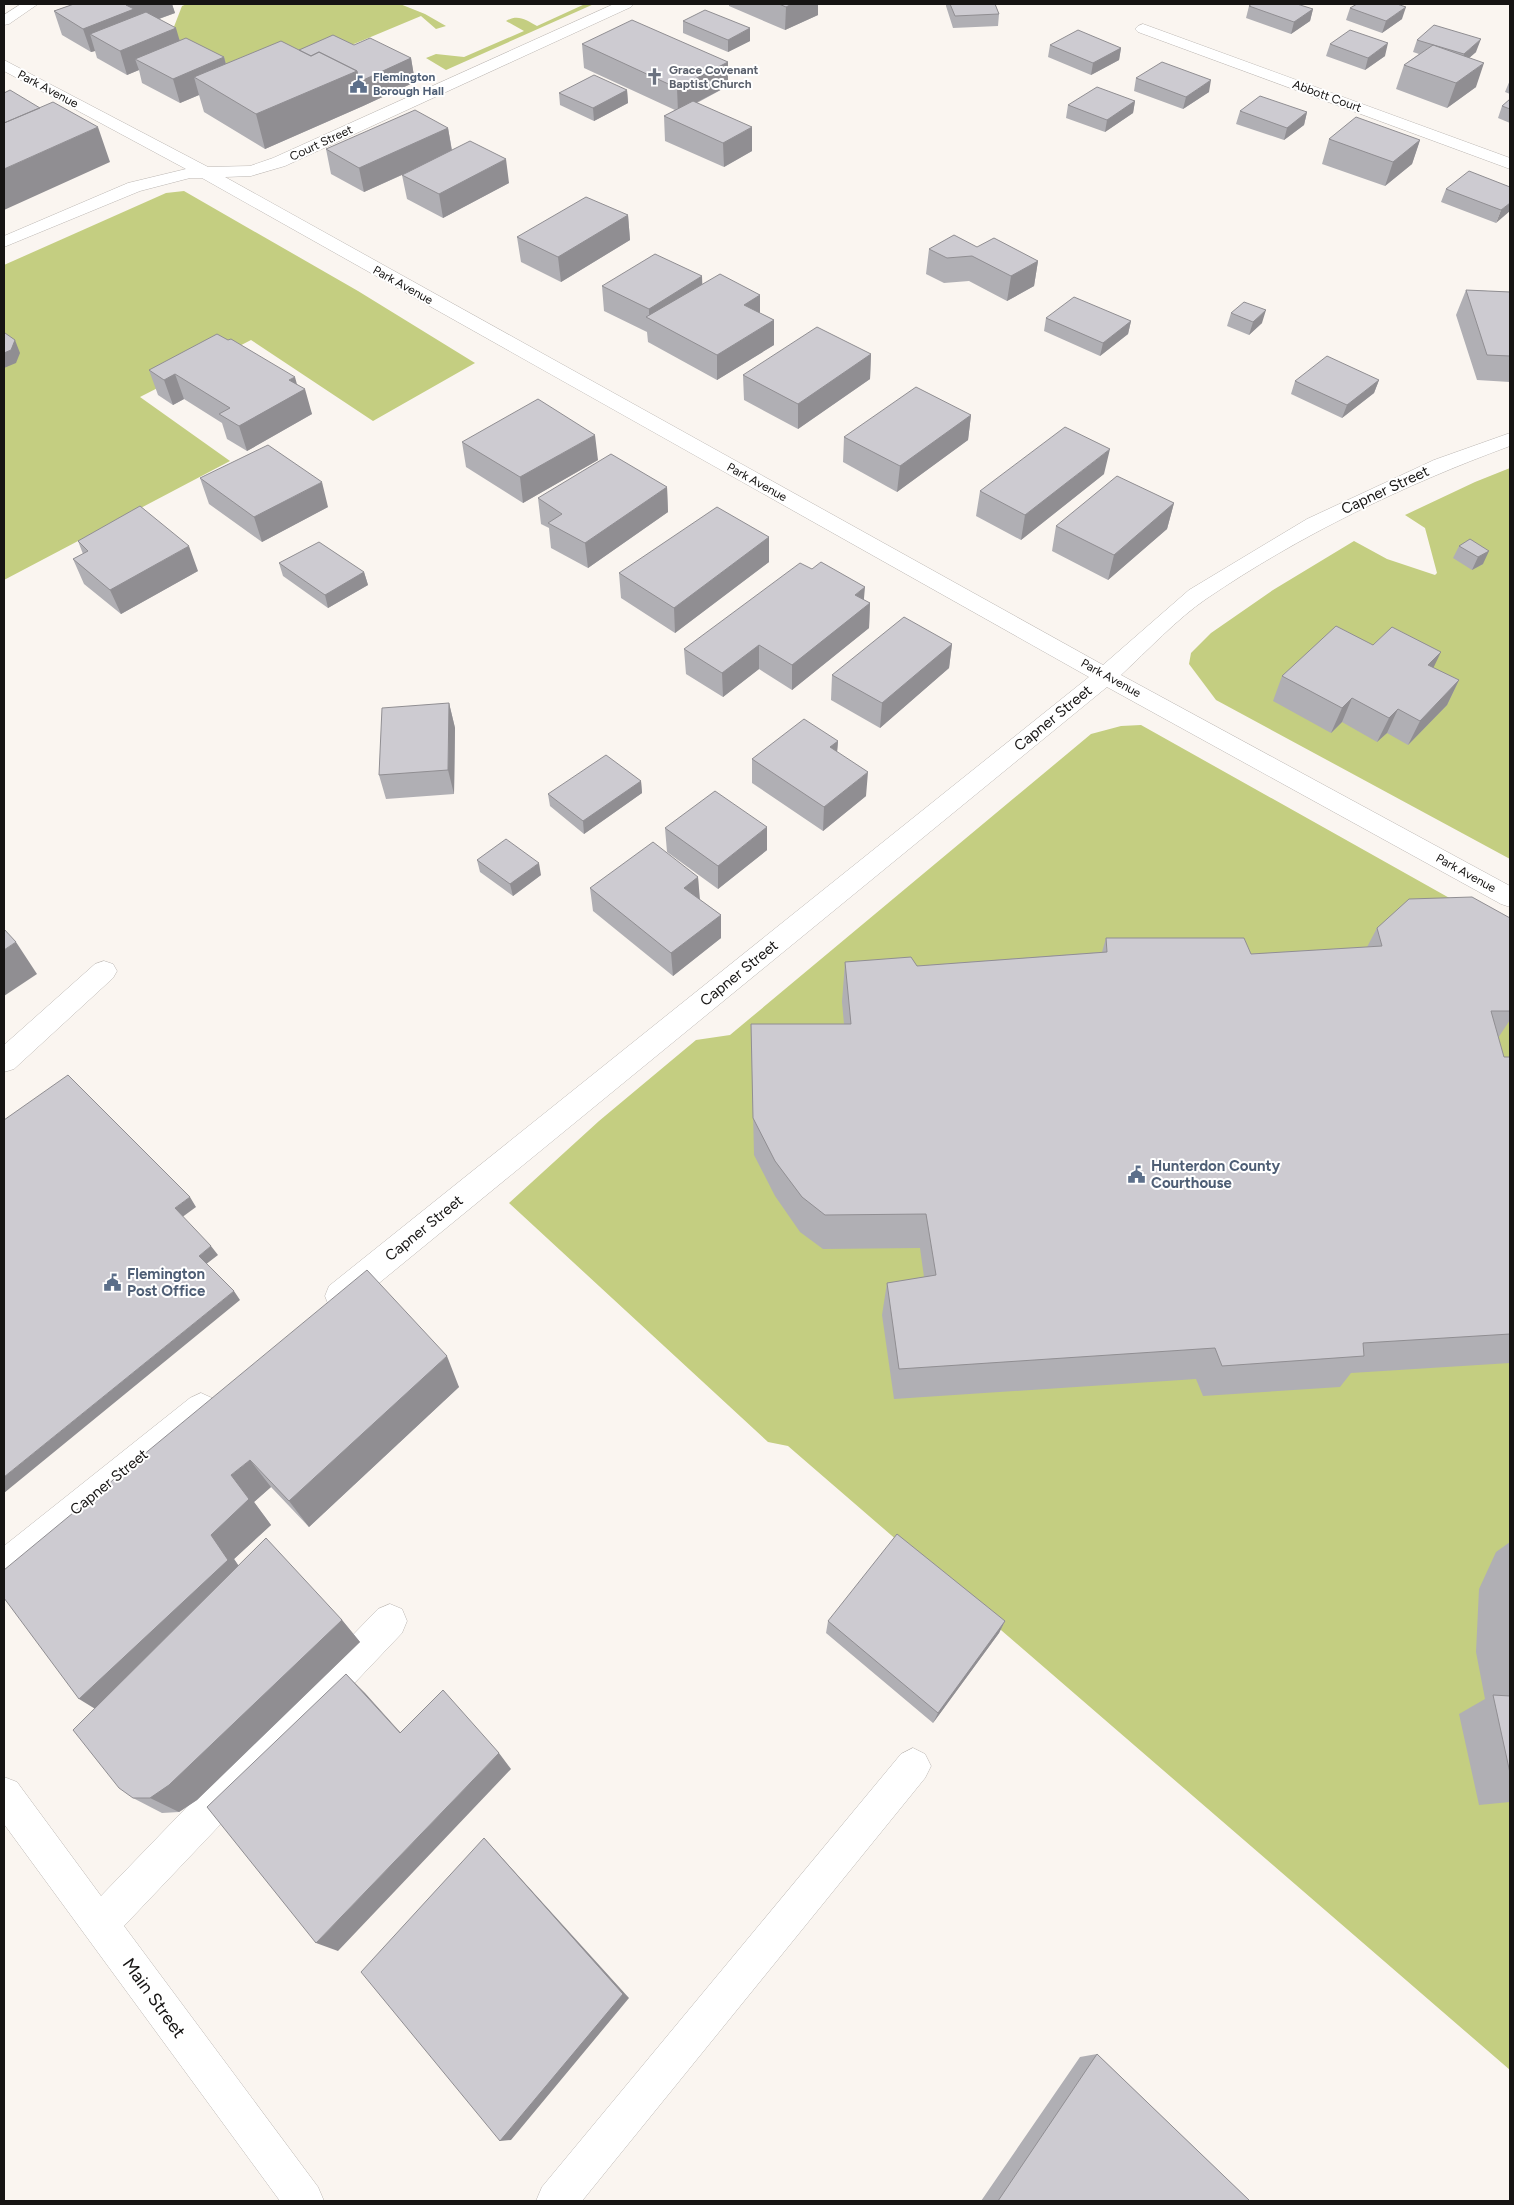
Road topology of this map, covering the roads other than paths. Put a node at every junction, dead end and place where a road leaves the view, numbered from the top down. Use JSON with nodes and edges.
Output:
{"nodes":[{"id":1,"x":31,"y":4,"type":"edge"},
{"id":2,"x":626,"y":4,"type":"edge"},
{"id":3,"x":4,"y":21,"type":"edge"},
{"id":4,"x":1143,"y":29,"type":"dead end"},
{"id":5,"x":4,"y":65,"type":"edge"},
{"id":6,"x":1510,"y":164,"type":"edge"},
{"id":7,"x":206,"y":173,"type":"junction"},
{"id":8,"x":4,"y":242,"type":"edge"},
{"id":9,"x":1510,"y":439,"type":"edge"},
{"id":10,"x":1105,"y":676,"type":"junction"},
{"id":11,"x":1510,"y":897,"type":"edge"},
{"id":12,"x":104,"y":971,"type":"dead end"},
{"id":13,"x":4,"y":1062,"type":"edge"},
{"id":14,"x":321,"y":1311,"type":"edge"},
{"id":15,"x":220,"y":1392,"type":"edge"},
{"id":16,"x":4,"y":1567,"type":"edge"},
{"id":17,"x":390,"y":1621,"type":"dead end"},
{"id":18,"x":913,"y":1766,"type":"dead end"},
{"id":19,"x":4,"y":1795,"type":"edge"},
{"id":20,"x":100,"y":1924,"type":"junction"},
{"id":21,"x":302,"y":2199,"type":"edge"},
{"id":22,"x":556,"y":2201,"type":"edge"}],
"edges":[{"from":1,"to":3,"type":"street"},
{"from":2,"to":7,"type":"street","name":"Court Street"},
{"from":4,"to":6,"type":"street","name":"Abbott Court"},
{"from":5,"to":7,"type":"street","name":"Park Avenue"},
{"from":7,"to":8,"type":"street","name":"Court Street"},
{"from":7,"to":10,"type":"street","name":"Park Avenue"},
{"from":9,"to":10,"type":"street","name":"Capner Street"},
{"from":10,"to":11,"type":"street","name":"Park Avenue"},
{"from":10,"to":14,"type":"street","name":"Capner Street"},
{"from":12,"to":13,"type":"street"},
{"from":15,"to":16,"type":"street","name":"Capner Street"},
{"from":17,"to":20,"type":"street"},
{"from":18,"to":22,"type":"street"},
{"from":19,"to":20,"type":"street","name":"Main Street"},
{"from":20,"to":21,"type":"street","name":"Main Street"}]}
